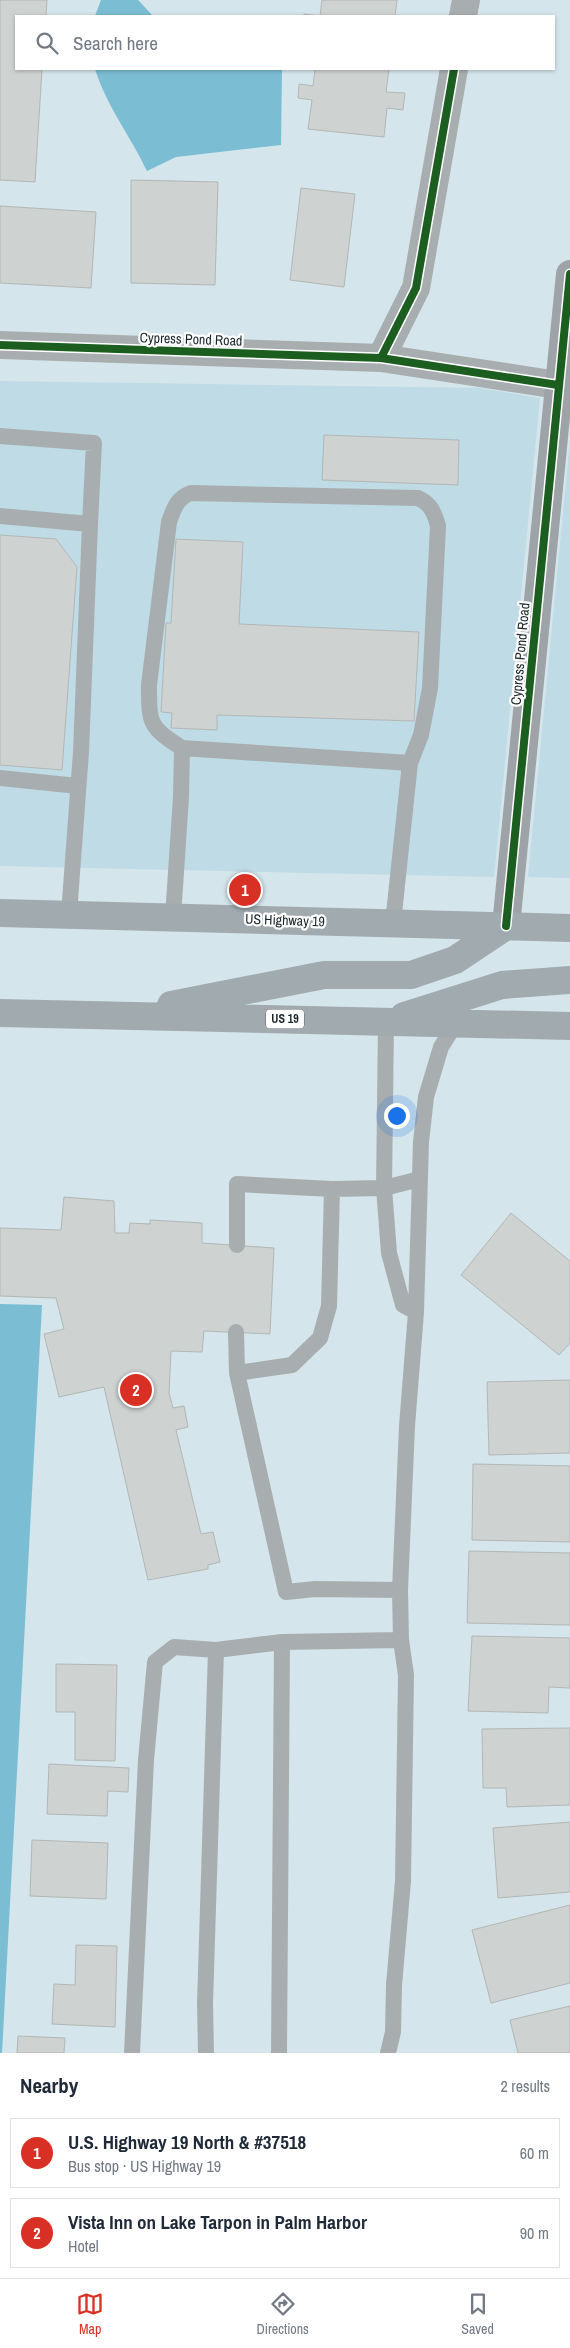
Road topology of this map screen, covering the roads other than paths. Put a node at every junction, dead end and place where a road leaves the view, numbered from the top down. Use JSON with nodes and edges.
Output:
{"nodes":[{"id":1,"x":466,"y":0,"type":"edge"},
{"id":2,"x":464,"y":15,"type":"edge"},
{"id":3,"x":454,"y":70,"type":"edge"},
{"id":4,"x":570,"y":274,"type":"edge"},
{"id":5,"x":0,"y":345,"type":"edge"},
{"id":6,"x":381,"y":358,"type":"junction"},
{"id":7,"x":558,"y":385,"type":"junction"},
{"id":8,"x":0,"y":436,"type":"edge"},
{"id":9,"x":0,"y":516,"type":"edge"},
{"id":10,"x":90,"y":524,"type":"junction"},
{"id":11,"x":182,"y":748,"type":"junction"},
{"id":12,"x":410,"y":763,"type":"junction"},
{"id":13,"x":0,"y":778,"type":"edge"},
{"id":14,"x":78,"y":786,"type":"junction"},
{"id":15,"x":0,"y":912,"type":"edge"},
{"id":16,"x":69,"y":914,"type":"junction"},
{"id":17,"x":173,"y":917,"type":"junction"},
{"id":18,"x":393,"y":923,"type":"junction"},
{"id":19,"x":506,"y":926,"type":"junction"},
{"id":20,"x":570,"y":928,"type":"edge"},
{"id":21,"x":570,"y":980,"type":"edge"},
{"id":22,"x":0,"y":1013,"type":"edge"},
{"id":23,"x":121,"y":1016,"type":"junction"},
{"id":24,"x":386,"y":1022,"type":"junction"},
{"id":25,"x":456,"y":1023,"type":"junction"},
{"id":26,"x":570,"y":1026,"type":"edge"},
{"id":27,"x":420,"y":1179,"type":"junction"},
{"id":28,"x":384,"y":1188,"type":"junction"},
{"id":29,"x":332,"y":1189,"type":"junction"},
{"id":30,"x":237,"y":1245,"type":"dead end"},
{"id":31,"x":416,"y":1312,"type":"junction"},
{"id":32,"x":236,"y":1332,"type":"dead end"},
{"id":33,"x":237,"y":1373,"type":"junction"},
{"id":34,"x":400,"y":1590,"type":"junction"},
{"id":35,"x":401,"y":1640,"type":"junction"},
{"id":36,"x":282,"y":1642,"type":"junction"},
{"id":37,"x":216,"y":1650,"type":"junction"},
{"id":38,"x":132,"y":2053,"type":"edge"},
{"id":39,"x":206,"y":2053,"type":"edge"},
{"id":40,"x":278,"y":2053,"type":"edge"},
{"id":41,"x":388,"y":2053,"type":"edge"}],
"edges":[{"from":1,"to":2,"type":"street"},
{"from":3,"to":6,"type":"street"},
{"from":4,"to":7,"type":"street","name":"Cypress Pond Road"},
{"from":5,"to":6,"type":"street","name":"Cypress Pond Road"},
{"from":6,"to":7,"type":"street","name":"Cypress Pond Road"},
{"from":7,"to":19,"type":"street","name":"Cypress Pond Road"},
{"from":8,"to":10,"type":"lane"},
{"from":9,"to":10,"type":"lane"},
{"from":10,"to":14,"type":"lane"},
{"from":11,"to":12,"type":"lane"},
{"from":11,"to":12,"type":"lane"},
{"from":11,"to":17,"type":"lane"},
{"from":12,"to":18,"type":"lane"},
{"from":13,"to":14,"type":"lane"},
{"from":14,"to":16,"type":"lane"},
{"from":15,"to":16,"type":"highway","name":"US Highway 19"},
{"from":16,"to":17,"type":"highway","name":"US Highway 19"},
{"from":17,"to":18,"type":"highway","name":"US Highway 19"},
{"from":18,"to":19,"type":"highway","name":"US Highway 19"},
{"from":19,"to":20,"type":"highway","name":"US Highway 19"},
{"from":19,"to":23,"type":"highway"},
{"from":21,"to":24,"type":"highway"},
{"from":22,"to":23,"type":"highway","number":"US 19"},
{"from":23,"to":24,"type":"highway","number":"US 19"},
{"from":24,"to":25,"type":"highway","number":"US 19"},
{"from":24,"to":28,"type":"lane"},
{"from":25,"to":26,"type":"highway","number":"US 19"},
{"from":25,"to":27,"type":"lane"},
{"from":27,"to":28,"type":"lane"},
{"from":27,"to":31,"type":"lane"},
{"from":28,"to":29,"type":"lane"},
{"from":28,"to":31,"type":"lane"},
{"from":29,"to":30,"type":"lane"},
{"from":29,"to":33,"type":"lane"},
{"from":31,"to":34,"type":"lane"},
{"from":32,"to":33,"type":"lane"},
{"from":33,"to":34,"type":"lane"},
{"from":34,"to":35,"type":"lane"},
{"from":35,"to":36,"type":"lane"},
{"from":35,"to":41,"type":"lane"},
{"from":36,"to":37,"type":"lane"},
{"from":36,"to":40,"type":"lane"},
{"from":37,"to":38,"type":"lane"},
{"from":37,"to":39,"type":"lane"}]}
